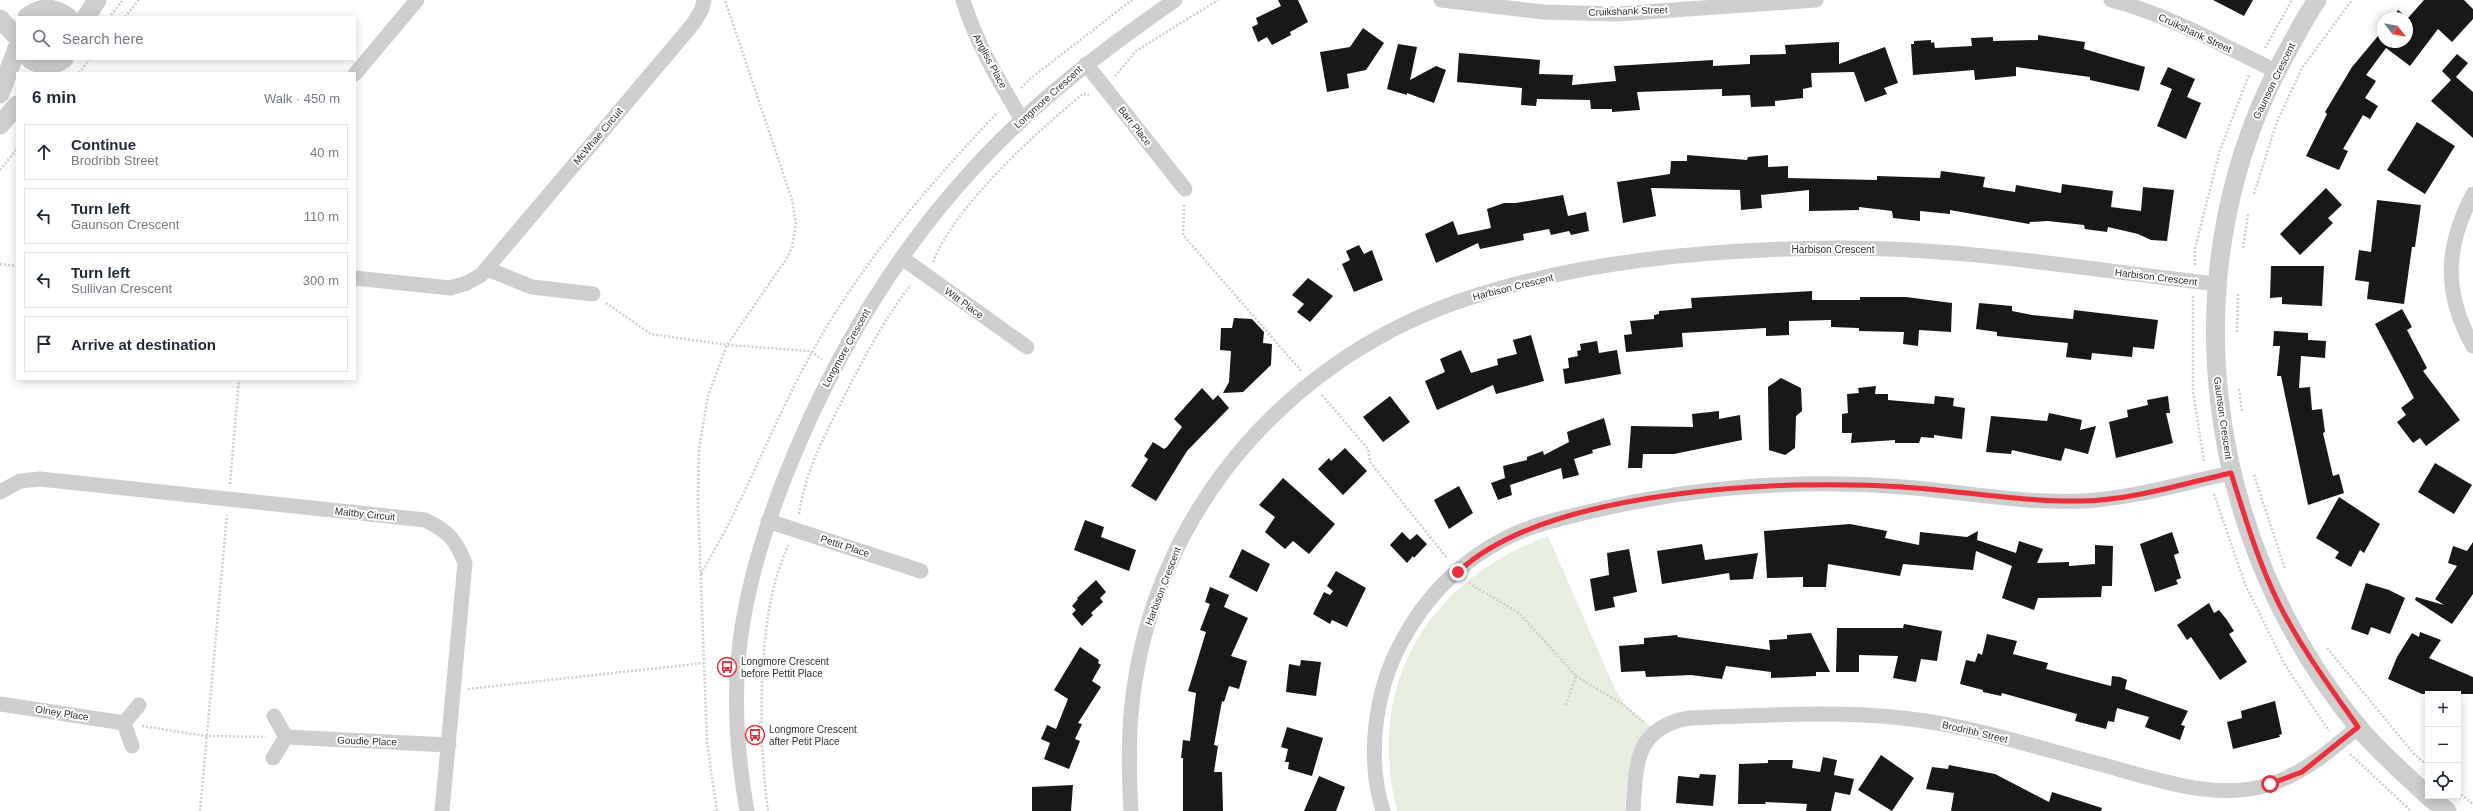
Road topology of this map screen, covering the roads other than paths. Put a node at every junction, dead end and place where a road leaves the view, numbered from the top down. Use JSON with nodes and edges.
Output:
{"nodes":[{"id":1,"x":97,"y":0,"type":"edge"},
{"id":2,"x":417,"y":0,"type":"edge"},
{"id":3,"x":704,"y":0,"type":"edge"},
{"id":4,"x":963,"y":0,"type":"edge"},
{"id":5,"x":1175,"y":0,"type":"edge"},
{"id":6,"x":1440,"y":0,"type":"edge"},
{"id":7,"x":1816,"y":0,"type":"edge"},
{"id":8,"x":2111,"y":0,"type":"edge"},
{"id":9,"x":2317,"y":0,"type":"edge"},
{"id":10,"x":39,"y":7,"type":"edge"},
{"id":11,"x":66,"y":16,"type":"edge"},
{"id":12,"x":87,"y":16,"type":"edge"},
{"id":13,"x":0,"y":19,"type":"edge"},
{"id":14,"x":16,"y":36,"type":"edge"},
{"id":15,"x":16,"y":51,"type":"edge"},
{"id":16,"x":32,"y":60,"type":"edge"},
{"id":17,"x":1086,"y":64,"type":"junction"},
{"id":18,"x":58,"y":65,"type":"edge"},
{"id":19,"x":2276,"y":71,"type":"junction"},
{"id":20,"x":356,"y":73,"type":"edge"},
{"id":21,"x":0,"y":94,"type":"edge"},
{"id":22,"x":16,"y":106,"type":"edge"},
{"id":23,"x":1022,"y":120,"type":"junction"},
{"id":24,"x":0,"y":125,"type":"edge"},
{"id":25,"x":1185,"y":189,"type":"road end"},
{"id":26,"x":2473,"y":194,"type":"edge"},
{"id":27,"x":902,"y":258,"type":"junction"},
{"id":28,"x":487,"y":269,"type":"junction"},
{"id":29,"x":356,"y":278,"type":"edge"},
{"id":30,"x":2217,"y":284,"type":"junction"},
{"id":31,"x":593,"y":294,"type":"road end"},
{"id":32,"x":2473,"y":346,"type":"edge"},
{"id":33,"x":1027,"y":347,"type":"dead end"},
{"id":34,"x":2231,"y":473,"type":"junction"},
{"id":35,"x":0,"y":492,"type":"edge"},
{"id":36,"x":768,"y":521,"type":"junction"},
{"id":37,"x":921,"y":571,"type":"dead end"},
{"id":38,"x":0,"y":704,"type":"edge"},
{"id":39,"x":139,"y":705,"type":"dead end"},
{"id":40,"x":274,"y":716,"type":"dead end"},
{"id":41,"x":124,"y":723,"type":"junction"},
{"id":42,"x":2358,"y":727,"type":"junction"},
{"id":43,"x":286,"y":737,"type":"junction"},
{"id":44,"x":449,"y":745,"type":"junction"},
{"id":45,"x":132,"y":746,"type":"dead end"},
{"id":46,"x":273,"y":758,"type":"dead end"},
{"id":47,"x":2425,"y":793,"type":"edge"},
{"id":48,"x":2432,"y":799,"type":"edge"},
{"id":49,"x":442,"y":811,"type":"edge"},
{"id":50,"x":747,"y":811,"type":"edge"},
{"id":51,"x":1131,"y":811,"type":"edge"},
{"id":52,"x":1383,"y":811,"type":"edge"},
{"id":53,"x":1633,"y":811,"type":"edge"},
{"id":54,"x":2447,"y":811,"type":"edge"}],
"edges":[{"from":1,"to":12,"type":"street"},
{"from":2,"to":20,"type":"street"},
{"from":3,"to":28,"type":"street","name":"McWhae Circuit"},
{"from":4,"to":23,"type":"street","name":"Angliss Place"},
{"from":5,"to":17,"type":"street","name":"Longmore Crescent"},
{"from":6,"to":7,"type":"street","name":"Cruikshank Street"},
{"from":8,"to":19,"type":"street","name":"Cruikshank Street"},
{"from":9,"to":19,"type":"street","name":"Gaunson Crescent"},
{"from":10,"to":11,"type":"street"},
{"from":13,"to":14,"type":"street"},
{"from":15,"to":21,"type":"street"},
{"from":16,"to":18,"type":"street"},
{"from":17,"to":23,"type":"street","name":"Longmore Crescent"},
{"from":17,"to":25,"type":"street","name":"Barr Place"},
{"from":19,"to":30,"type":"street","name":"Gaunson Crescent"},
{"from":22,"to":24,"type":"street"},
{"from":23,"to":27,"type":"street","name":"Longmore Crescent"},
{"from":26,"to":32,"type":"street"},
{"from":27,"to":33,"type":"street","name":"Witt Place"},
{"from":27,"to":36,"type":"street","name":"Longmore Crescent"},
{"from":28,"to":29,"type":"street","name":"McWhae Circuit"},
{"from":28,"to":31,"type":"street"},
{"from":30,"to":34,"type":"street","name":"Gaunson Crescent"},
{"from":30,"to":51,"type":"street","name":"Harbison Crescent"},
{"from":34,"to":42,"type":"street","name":"Gaunson Crescent"},
{"from":34,"to":52,"type":"street"},
{"from":35,"to":44,"type":"street","name":"Maltby Circuit"},
{"from":36,"to":37,"type":"street","name":"Pettit Place"},
{"from":36,"to":50,"type":"street","name":"Longmore Crescent"},
{"from":38,"to":41,"type":"street","name":"Olney Place"},
{"from":39,"to":41,"type":"street"},
{"from":40,"to":43,"type":"street"},
{"from":41,"to":45,"type":"street"},
{"from":42,"to":47,"type":"street","name":"Gaunson Crescent"},
{"from":42,"to":53,"type":"street","name":"Brodribb Street"},
{"from":43,"to":44,"type":"street","name":"Goudie Place"},
{"from":43,"to":46,"type":"street"},
{"from":44,"to":49,"type":"street","name":"Maltby Circuit"},
{"from":48,"to":54,"type":"street","name":"Gaunson Crescent"}]}
